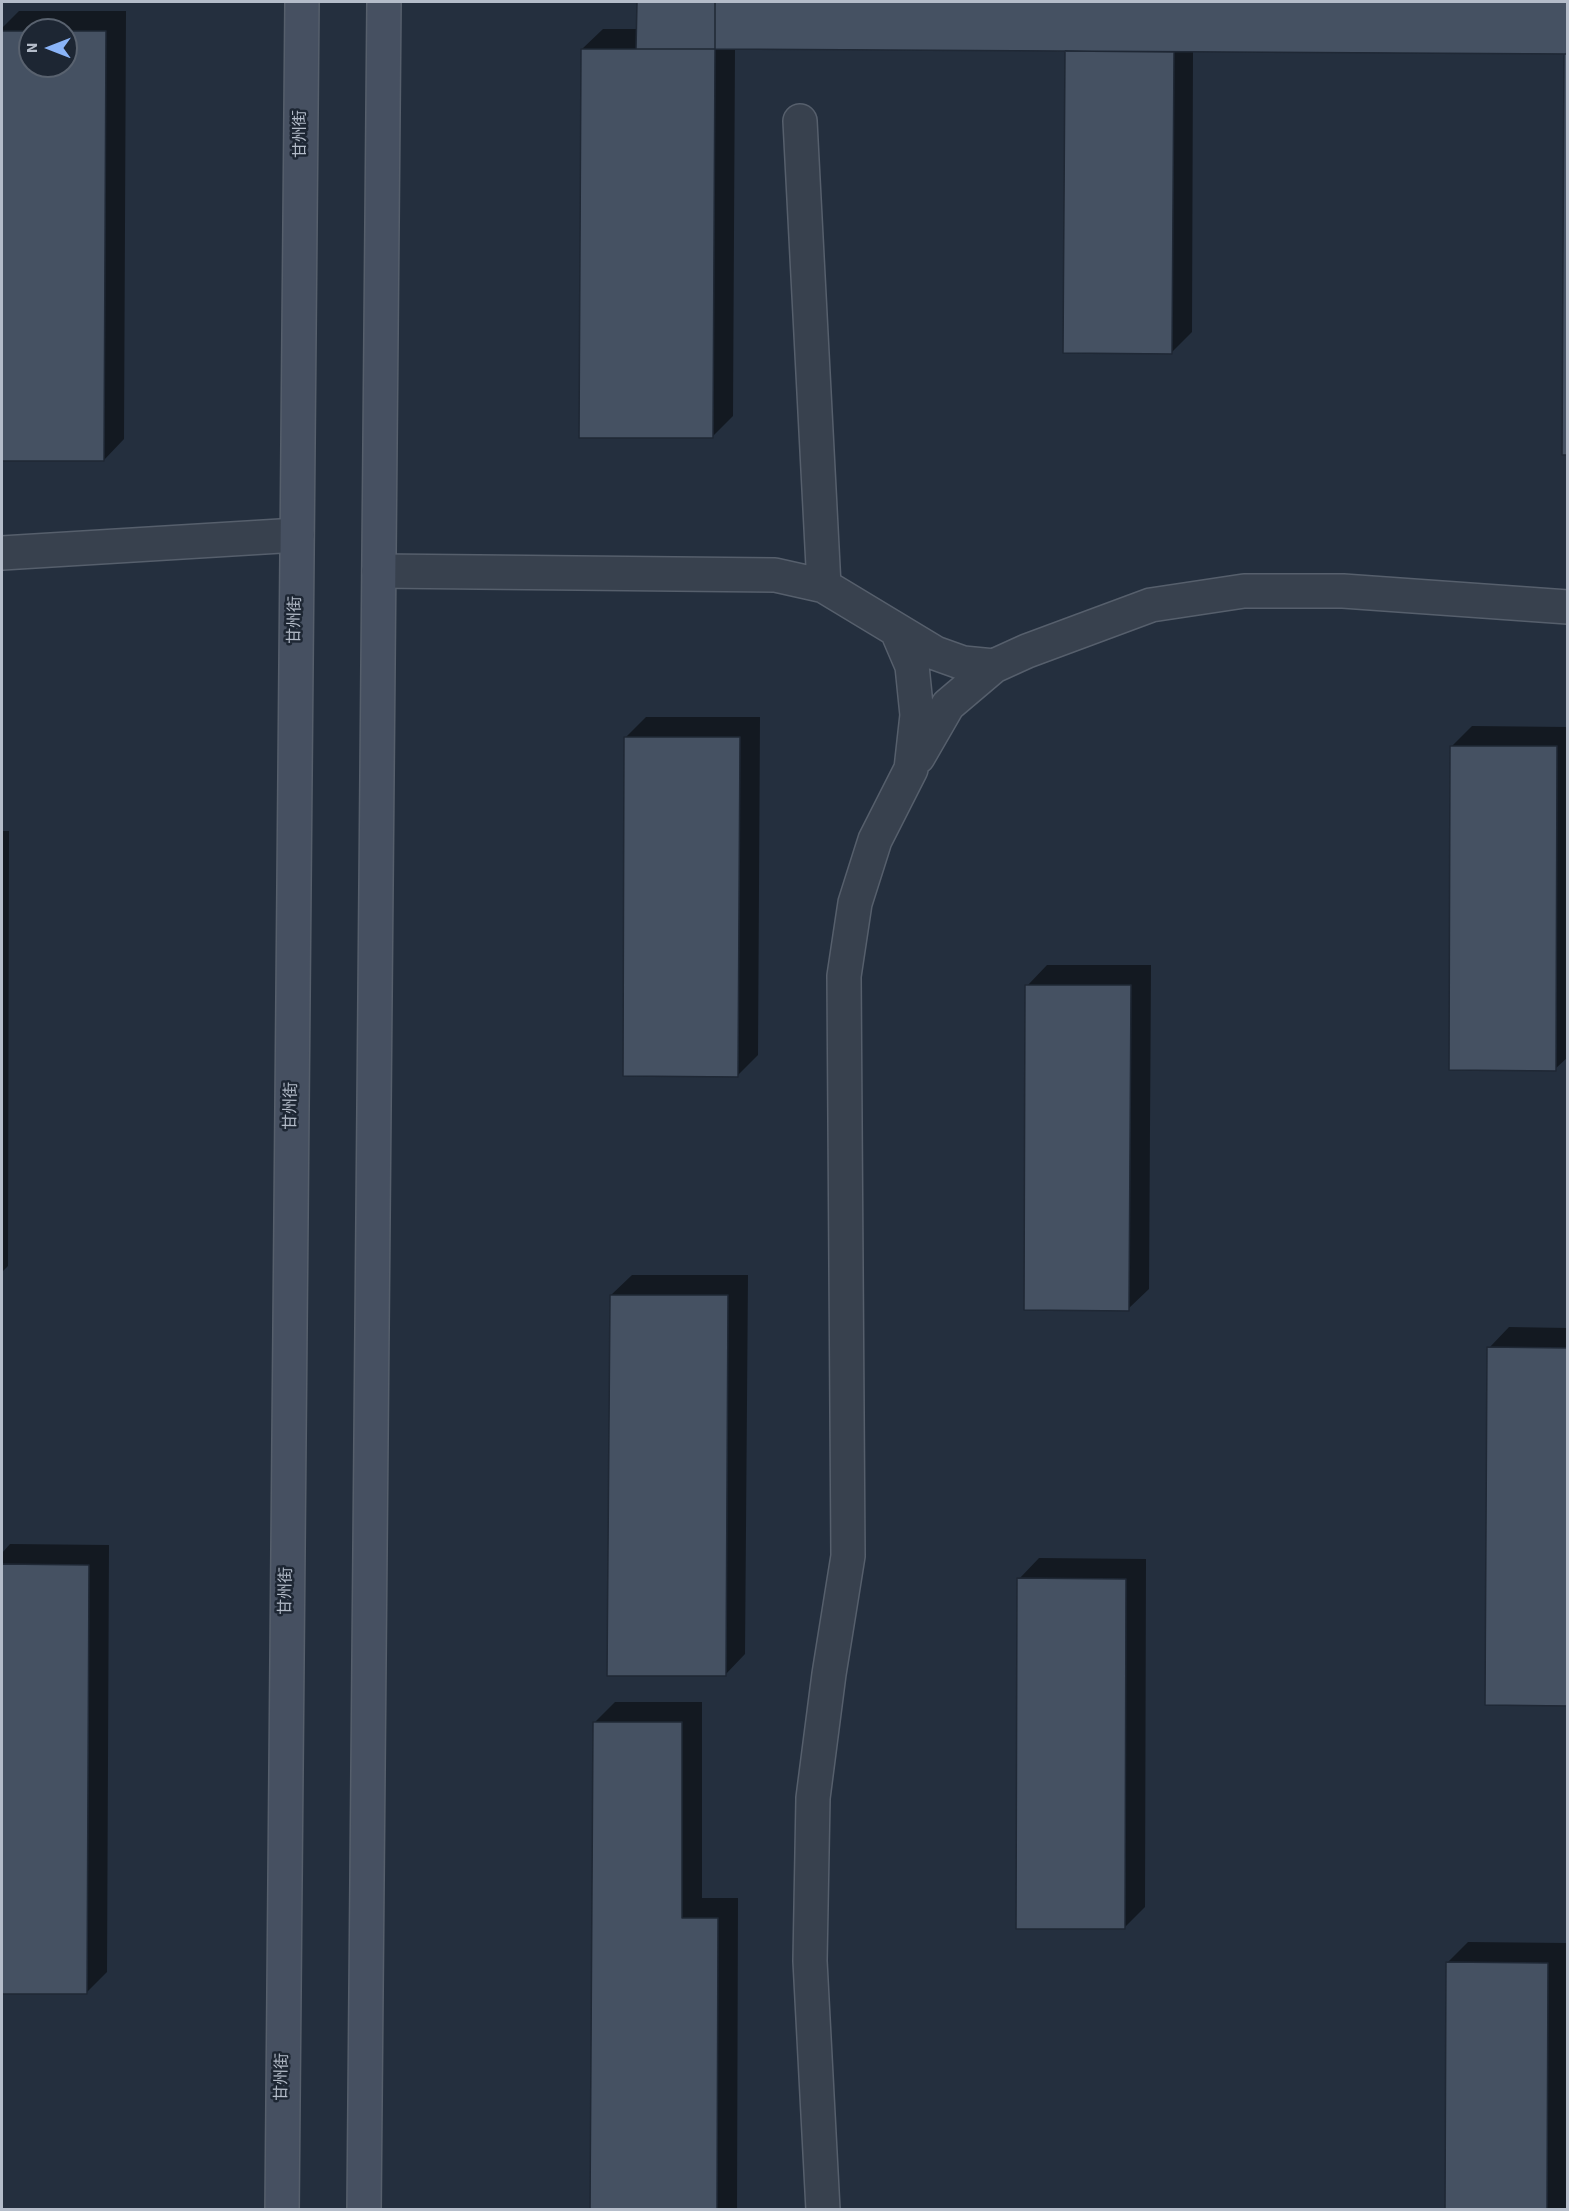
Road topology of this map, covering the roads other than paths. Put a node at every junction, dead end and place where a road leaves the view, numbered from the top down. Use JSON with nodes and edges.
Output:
{"nodes":[{"id":1,"x":302,"y":2,"type":"edge"},
{"id":2,"x":384,"y":2,"type":"edge"},
{"id":3,"x":800,"y":121,"type":"dead end"},
{"id":4,"x":297,"y":535,"type":"junction"},
{"id":5,"x":2,"y":553,"type":"edge"},
{"id":6,"x":379,"y":571,"type":"junction"},
{"id":7,"x":824,"y":586,"type":"junction"},
{"id":8,"x":1568,"y":607,"type":"edge"},
{"id":9,"x":897,"y":631,"type":"junction"},
{"id":10,"x":994,"y":666,"type":"junction"},
{"id":11,"x":911,"y":769,"type":"junction"},
{"id":12,"x":282,"y":2210,"type":"edge"},
{"id":13,"x":364,"y":2210,"type":"edge"},
{"id":14,"x":823,"y":2210,"type":"edge"}],
"edges":[{"from":1,"to":4,"type":"street","name":"甘州街"},
{"from":2,"to":6,"type":"street"},
{"from":3,"to":7,"type":"street"},
{"from":4,"to":5,"type":"street"},
{"from":4,"to":12,"type":"street","name":"甘州街"},
{"from":6,"to":7,"type":"street"},
{"from":6,"to":13,"type":"street"},
{"from":7,"to":9,"type":"street"},
{"from":8,"to":10,"type":"street"},
{"from":9,"to":10,"type":"street"},
{"from":9,"to":11,"type":"street"},
{"from":10,"to":11,"type":"street"},
{"from":11,"to":14,"type":"street"}]}
